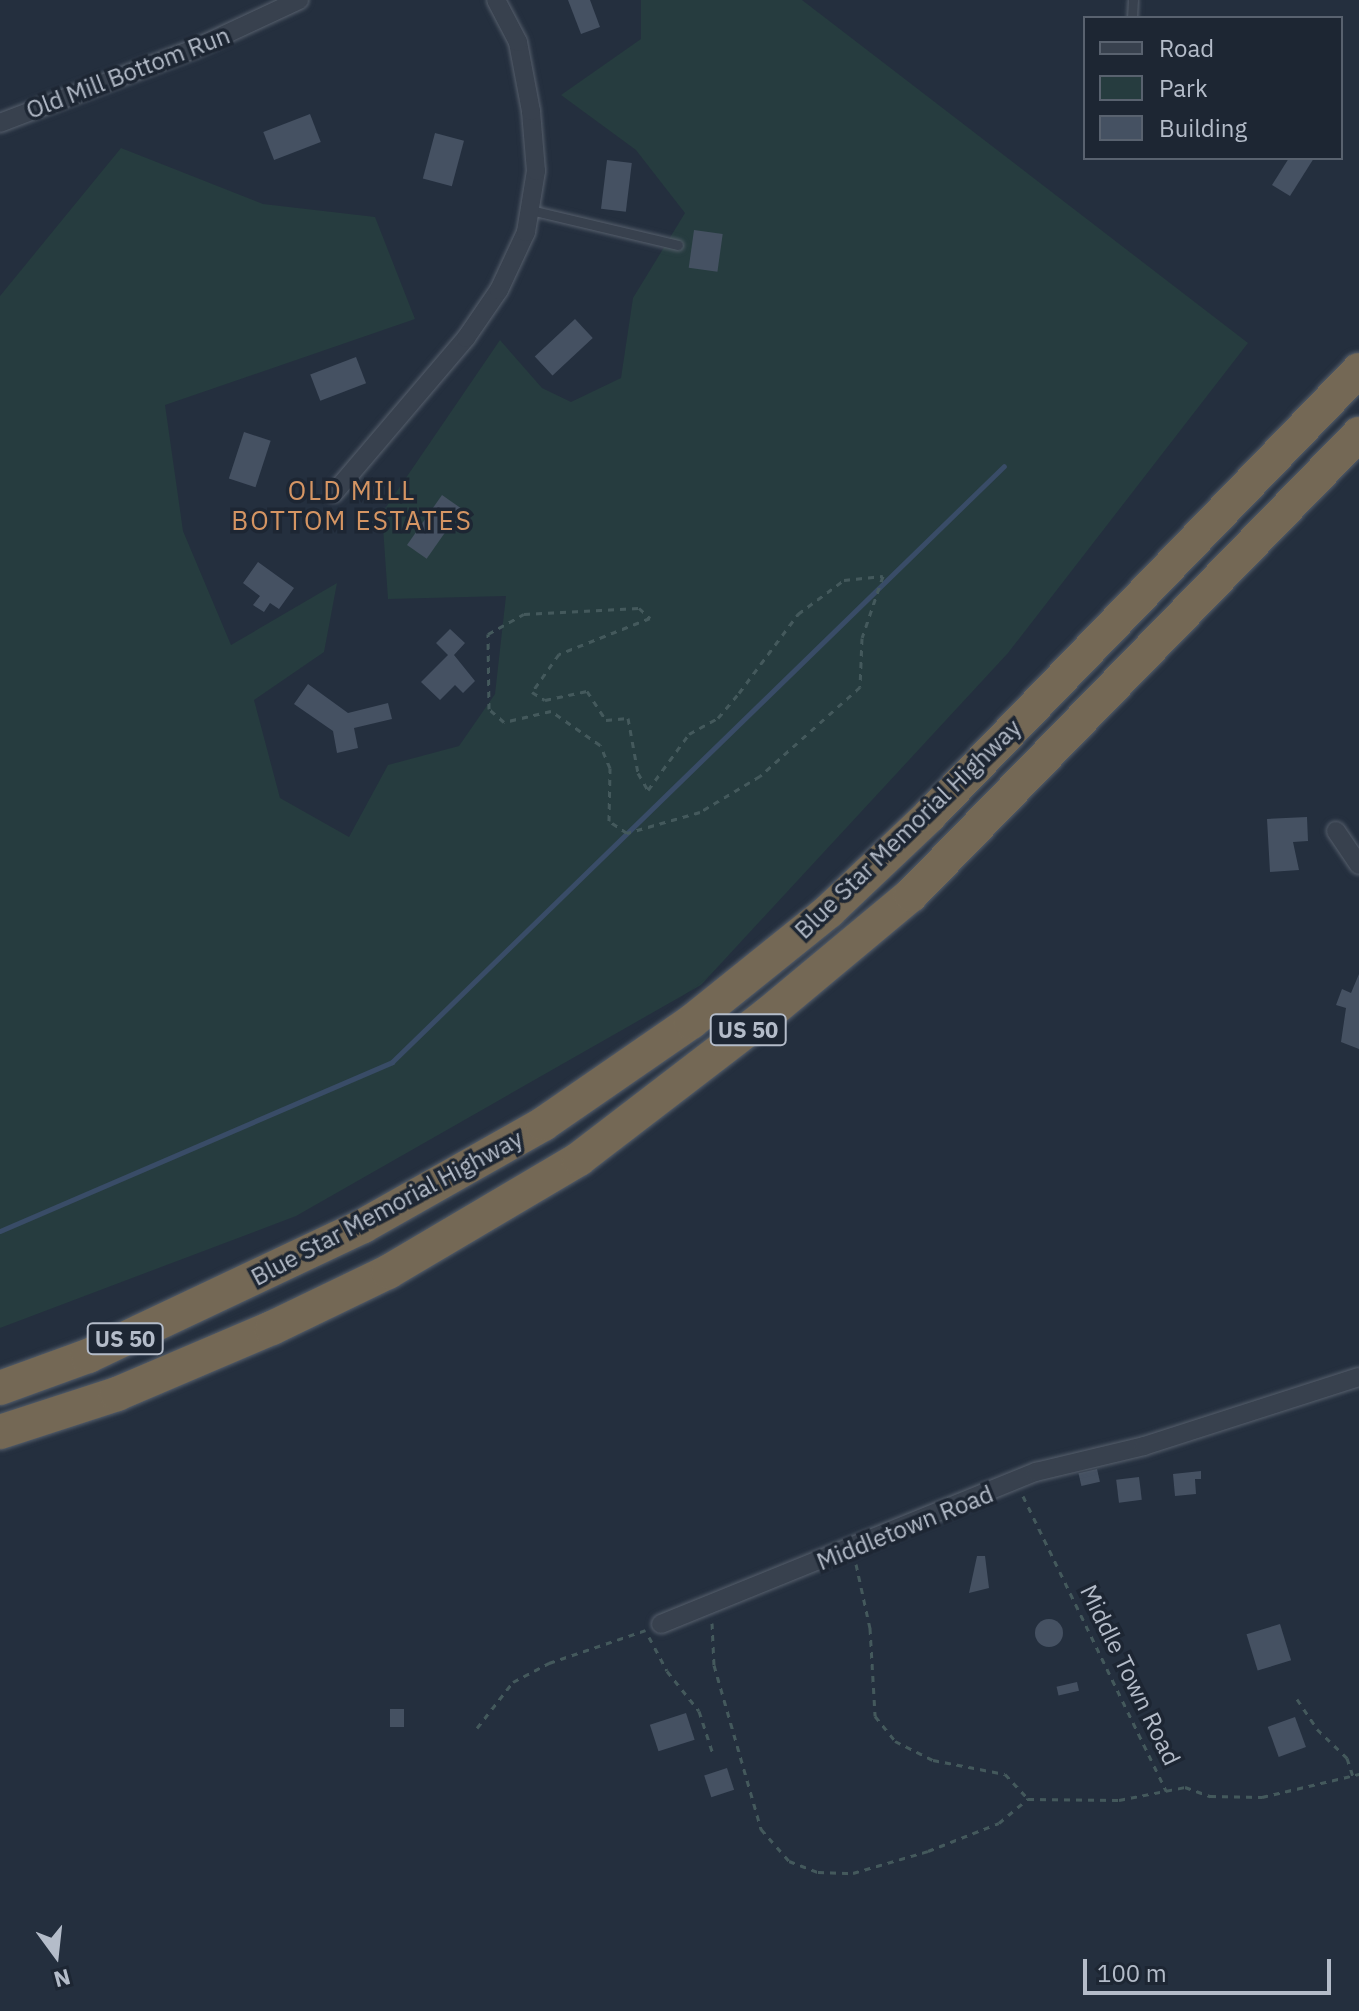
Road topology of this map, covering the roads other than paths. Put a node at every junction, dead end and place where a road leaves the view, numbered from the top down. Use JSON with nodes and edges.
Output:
{"nodes":[{"id":1,"x":299,"y":0,"type":"edge"},
{"id":2,"x":496,"y":0,"type":"edge"},
{"id":3,"x":0,"y":123,"type":"edge"},
{"id":4,"x":530,"y":210,"type":"junction"},
{"id":5,"x":678,"y":245,"type":"dead end"},
{"id":6,"x":1359,"y":370,"type":"edge"},
{"id":7,"x":1359,"y":434,"type":"edge"},
{"id":8,"x":334,"y":493,"type":"dead end"},
{"id":9,"x":1336,"y":831,"type":"dead end"},
{"id":10,"x":1359,"y":865,"type":"edge"},
{"id":11,"x":247,"y":1283,"type":"junction"},
{"id":12,"x":0,"y":1365,"type":"edge"},
{"id":13,"x":1359,"y":1377,"type":"edge"},
{"id":14,"x":0,"y":1388,"type":"edge"},
{"id":15,"x":0,"y":1432,"type":"edge"},
{"id":16,"x":654,"y":1627,"type":"road end"}],
"edges":[{"from":1,"to":3,"type":"street","name":"Old Mill Bottom Run"},
{"from":2,"to":4,"type":"street"},
{"from":4,"to":5,"type":"lane"},
{"from":4,"to":8,"type":"street"},
{"from":6,"to":11,"type":"highway","name":"Blue Star Memorial Highway","number":"US 50"},
{"from":7,"to":15,"type":"highway","name":"Blue Star Memorial Highway","number":"US 50"},
{"from":9,"to":10,"type":"street"},
{"from":11,"to":12,"type":"highway"},
{"from":11,"to":14,"type":"highway","name":"Blue Star Memorial Highway","number":"US 50"},
{"from":13,"to":16,"type":"street","name":"Middletown Road"}]}
